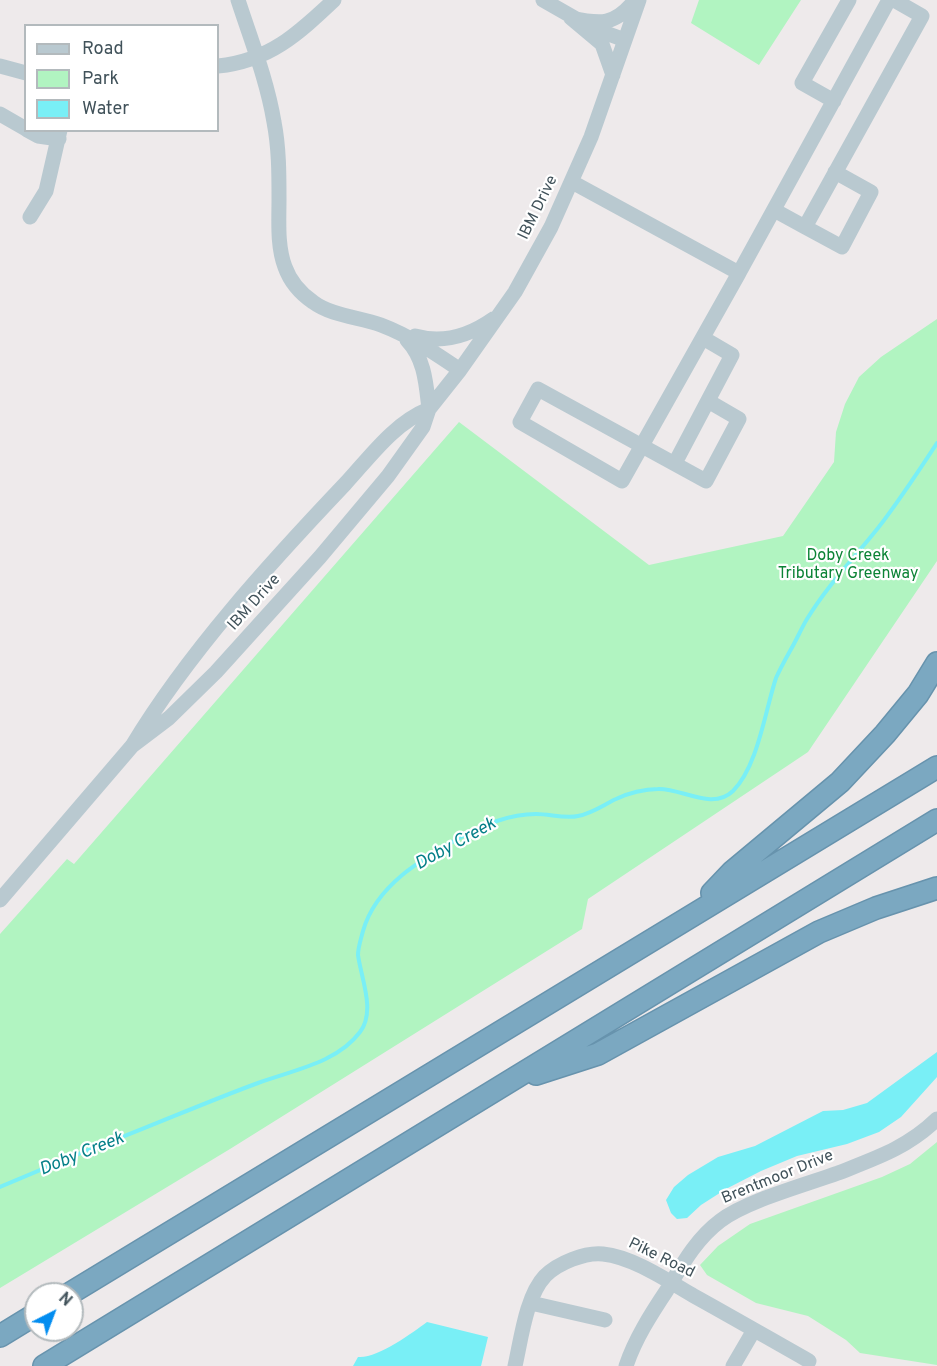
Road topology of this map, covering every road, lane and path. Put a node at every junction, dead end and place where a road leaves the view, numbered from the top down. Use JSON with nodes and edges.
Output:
{"nodes":[{"id":1,"x":238,"y":0,"type":"edge"},
{"id":2,"x":334,"y":0,"type":"edge"},
{"id":3,"x":543,"y":0,"type":"edge"},
{"id":4,"x":637,"y":0,"type":"edge"},
{"id":5,"x":849,"y":0,"type":"edge"},
{"id":6,"x":889,"y":0,"type":"edge"},
{"id":7,"x":894,"y":0,"type":"edge"},
{"id":8,"x":571,"y":18,"type":"junction"},
{"id":9,"x":625,"y":40,"type":"junction"},
{"id":10,"x":256,"y":56,"type":"junction"},
{"id":11,"x":0,"y":66,"type":"edge"},
{"id":12,"x":219,"y":66,"type":"edge"},
{"id":13,"x":24,"y":72,"type":"edge"},
{"id":14,"x":613,"y":75,"type":"junction"},
{"id":15,"x":834,"y":101,"type":"junction"},
{"id":16,"x":0,"y":114,"type":"edge"},
{"id":17,"x":24,"y":129,"type":"edge"},
{"id":18,"x":30,"y":132,"type":"edge"},
{"id":19,"x":59,"y":135,"type":"edge"},
{"id":20,"x":835,"y":172,"type":"junction"},
{"id":21,"x":572,"y":182,"type":"junction"},
{"id":22,"x":774,"y":210,"type":"junction"},
{"id":23,"x":30,"y":217,"type":"dead end"},
{"id":24,"x":805,"y":227,"type":"junction"},
{"id":25,"x":739,"y":273,"type":"junction"},
{"id":26,"x":501,"y":312,"type":"junction"},
{"id":27,"x":397,"y":332,"type":"junction"},
{"id":28,"x":703,"y":338,"type":"junction"},
{"id":29,"x":460,"y":370,"type":"junction"},
{"id":30,"x":708,"y":401,"type":"junction"},
{"id":31,"x":429,"y":409,"type":"junction"},
{"id":32,"x":642,"y":446,"type":"junction"},
{"id":33,"x":675,"y":463,"type":"junction"},
{"id":34,"x":937,"y":663,"type":"edge"},
{"id":35,"x":132,"y":746,"type":"junction"},
{"id":36,"x":937,"y":767,"type":"edge"},
{"id":37,"x":937,"y":820,"type":"edge"},
{"id":38,"x":937,"y":888,"type":"edge"},
{"id":39,"x":0,"y":900,"type":"edge"},
{"id":40,"x":693,"y":914,"type":"junction"},
{"id":41,"x":502,"y":1085,"type":"junction"},
{"id":42,"x":937,"y":1119,"type":"edge"},
{"id":43,"x":671,"y":1282,"type":"junction"},
{"id":44,"x":84,"y":1285,"type":"edge"},
{"id":45,"x":531,"y":1303,"type":"junction"},
{"id":46,"x":605,"y":1320,"type":"dead end"},
{"id":47,"x":24,"y":1321,"type":"edge"},
{"id":48,"x":754,"y":1330,"type":"junction"},
{"id":49,"x":0,"y":1336,"type":"edge"},
{"id":50,"x":808,"y":1361,"type":"dead end"},
{"id":51,"x":44,"y":1366,"type":"edge"},
{"id":52,"x":515,"y":1366,"type":"edge"},
{"id":53,"x":626,"y":1366,"type":"edge"},
{"id":54,"x":733,"y":1366,"type":"edge"}],
"edges":[{"from":1,"to":10,"type":"street"},
{"from":2,"to":10,"type":"street"},
{"from":3,"to":8,"type":"street"},
{"from":4,"to":8,"type":"street"},
{"from":4,"to":9,"type":"street","name":"IBM Drive"},
{"from":5,"to":15,"type":"street"},
{"from":6,"to":15,"type":"street"},
{"from":7,"to":20,"type":"street"},
{"from":8,"to":9,"type":"street"},
{"from":8,"to":14,"type":"street"},
{"from":9,"to":14,"type":"street","name":"IBM Drive"},
{"from":10,"to":12,"type":"street"},
{"from":10,"to":27,"type":"street"},
{"from":11,"to":13,"type":"street"},
{"from":14,"to":21,"type":"street","name":"IBM Drive"},
{"from":15,"to":22,"type":"street"},
{"from":16,"to":17,"type":"street"},
{"from":18,"to":19,"type":"street"},
{"from":19,"to":23,"type":"street"},
{"from":20,"to":24,"type":"street"},
{"from":20,"to":24,"type":"street"},
{"from":21,"to":25,"type":"street"},
{"from":21,"to":26,"type":"street","name":"IBM Drive"},
{"from":22,"to":24,"type":"street"},
{"from":22,"to":25,"type":"street"},
{"from":25,"to":28,"type":"street"},
{"from":26,"to":27,"type":"street"},
{"from":26,"to":29,"type":"street","name":"IBM Drive"},
{"from":27,"to":29,"type":"street"},
{"from":27,"to":31,"type":"street"},
{"from":28,"to":30,"type":"street"},
{"from":28,"to":32,"type":"street"},
{"from":29,"to":31,"type":"street","name":"IBM Drive"},
{"from":30,"to":33,"type":"street"},
{"from":30,"to":33,"type":"street"},
{"from":31,"to":35,"type":"street","name":"IBM Drive"},
{"from":31,"to":35,"type":"street","name":"IBM Drive"},
{"from":32,"to":32,"type":"street"},
{"from":32,"to":33,"type":"street"},
{"from":34,"to":40,"type":"highway"},
{"from":35,"to":39,"type":"street","name":"IBM Drive"},
{"from":36,"to":40,"type":"highway"},
{"from":37,"to":41,"type":"highway"},
{"from":38,"to":41,"type":"highway"},
{"from":40,"to":44,"type":"highway"},
{"from":41,"to":51,"type":"highway"},
{"from":42,"to":43,"type":"street","name":"Brentmoor Drive"},
{"from":43,"to":45,"type":"street","name":"Pike Road"},
{"from":43,"to":48,"type":"street","name":"Pike Road"},
{"from":43,"to":53,"type":"street","name":"Brentmoor Drive"},
{"from":45,"to":46,"type":"street"},
{"from":45,"to":52,"type":"street","name":"Pike Road"},
{"from":47,"to":49,"type":"highway"},
{"from":48,"to":50,"type":"street","name":"Pike Road"},
{"from":48,"to":54,"type":"street"}]}
